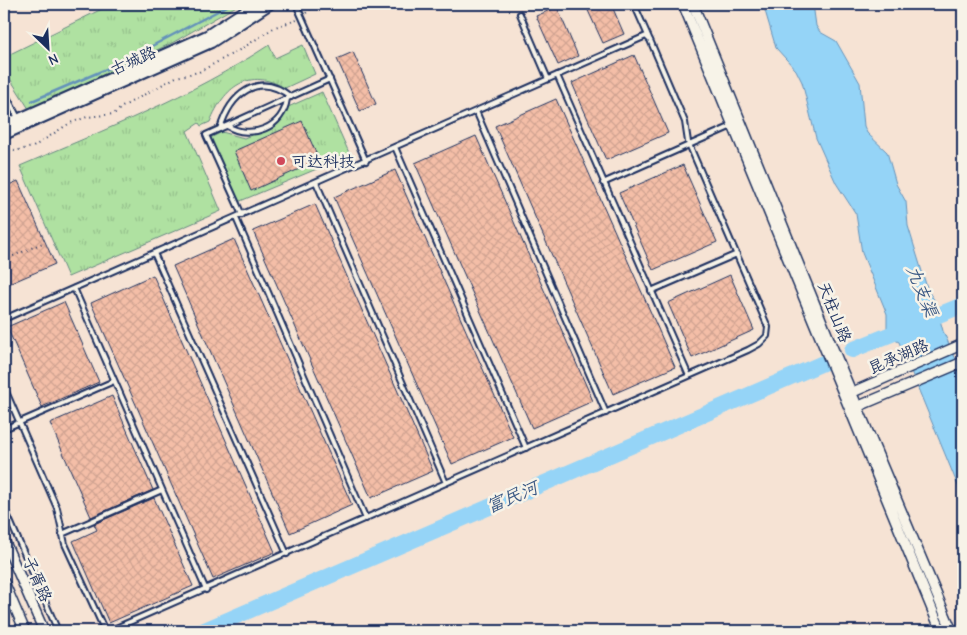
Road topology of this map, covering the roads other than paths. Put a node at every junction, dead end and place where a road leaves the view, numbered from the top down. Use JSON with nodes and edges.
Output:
{"nodes":[{"id":1,"x":256,"y":4,"type":"edge"},
{"id":2,"x":269,"y":4,"type":"edge"},
{"id":3,"x":296,"y":4,"type":"edge"},
{"id":4,"x":634,"y":4,"type":"edge"},
{"id":5,"x":683,"y":4,"type":"edge"},
{"id":6,"x":693,"y":4,"type":"edge"},
{"id":7,"x":520,"y":14,"type":"dead end"},
{"id":8,"x":650,"y":40,"type":"junction"},
{"id":9,"x":557,"y":75,"type":"junction"},
{"id":10,"x":330,"y":79,"type":"junction"},
{"id":11,"x":548,"y":79,"type":"junction"},
{"id":12,"x":4,"y":92,"type":"edge"},
{"id":13,"x":289,"y":98,"type":"junction"},
{"id":14,"x":476,"y":111,"type":"junction"},
{"id":15,"x":20,"y":123,"type":"junction"},
{"id":16,"x":737,"y":124,"type":"junction"},
{"id":17,"x":4,"y":126,"type":"edge"},
{"id":18,"x":226,"y":126,"type":"junction"},
{"id":19,"x":220,"y":129,"type":"junction"},
{"id":20,"x":4,"y":134,"type":"edge"},
{"id":21,"x":689,"y":144,"type":"junction"},
{"id":22,"x":395,"y":147,"type":"junction"},
{"id":23,"x":366,"y":161,"type":"junction"},
{"id":24,"x":316,"y":182,"type":"junction"},
{"id":25,"x":603,"y":183,"type":"junction"},
{"id":26,"x":242,"y":215,"type":"junction"},
{"id":27,"x":236,"y":218,"type":"junction"},
{"id":28,"x":154,"y":253,"type":"junction"},
{"id":29,"x":737,"y":254,"type":"junction"},
{"id":30,"x":74,"y":288,"type":"junction"},
{"id":31,"x":651,"y":291,"type":"junction"},
{"id":32,"x":4,"y":319,"type":"edge"},
{"id":33,"x":961,"y":345,"type":"edge"},
{"id":34,"x":963,"y":362,"type":"edge"},
{"id":35,"x":690,"y":376,"type":"junction"},
{"id":36,"x":114,"y":381,"type":"junction"},
{"id":37,"x":4,"y":387,"type":"edge"},
{"id":38,"x":848,"y":394,"type":"junction"},
{"id":39,"x":854,"y":408,"type":"junction"},
{"id":40,"x":606,"y":413,"type":"junction"},
{"id":41,"x":19,"y":422,"type":"junction"},
{"id":42,"x":4,"y":429,"type":"edge"},
{"id":43,"x":526,"y":448,"type":"junction"},
{"id":44,"x":446,"y":483,"type":"junction"},
{"id":45,"x":162,"y":490,"type":"junction"},
{"id":46,"x":4,"y":507,"type":"edge"},
{"id":47,"x":366,"y":519,"type":"junction"},
{"id":48,"x":62,"y":534,"type":"junction"},
{"id":49,"x":4,"y":540,"type":"edge"},
{"id":50,"x":287,"y":554,"type":"junction"},
{"id":51,"x":4,"y":582,"type":"edge"},
{"id":52,"x":206,"y":590,"type":"junction"},
{"id":53,"x":25,"y":631,"type":"edge"},
{"id":54,"x":44,"y":631,"type":"edge"},
{"id":55,"x":58,"y":631,"type":"edge"},
{"id":56,"x":108,"y":631,"type":"edge"},
{"id":57,"x":941,"y":631,"type":"edge"},
{"id":58,"x":952,"y":631,"type":"edge"}],
"edges":[{"from":1,"to":15,"type":"main road","name":"古城路"},
{"from":2,"to":15,"type":"main road","name":"古城路"},
{"from":3,"to":10,"type":"lane"},
{"from":4,"to":8,"type":"lane"},
{"from":5,"to":16,"type":"street","name":"天柱山路"},
{"from":6,"to":16,"type":"street","name":"天柱山路"},
{"from":7,"to":11,"type":"lane"},
{"from":8,"to":9,"type":"lane"},
{"from":8,"to":21,"type":"lane"},
{"from":9,"to":11,"type":"lane"},
{"from":9,"to":25,"type":"lane"},
{"from":10,"to":13,"type":"lane"},
{"from":10,"to":23,"type":"lane"},
{"from":11,"to":14,"type":"lane"},
{"from":12,"to":15,"type":"lane"},
{"from":13,"to":18,"type":"lane"},
{"from":13,"to":18,"type":"lane"},
{"from":13,"to":19,"type":"lane"},
{"from":14,"to":22,"type":"lane"},
{"from":14,"to":40,"type":"lane"},
{"from":15,"to":17,"type":"main road","name":"古城路"},
{"from":15,"to":20,"type":"main road","name":"古城路"},
{"from":16,"to":21,"type":"lane"},
{"from":16,"to":38,"type":"street","name":"天柱山路"},
{"from":18,"to":19,"type":"lane"},
{"from":19,"to":26,"type":"lane"},
{"from":21,"to":25,"type":"lane"},
{"from":21,"to":29,"type":"lane"},
{"from":22,"to":23,"type":"lane"},
{"from":22,"to":43,"type":"lane"},
{"from":23,"to":24,"type":"lane"},
{"from":24,"to":26,"type":"lane"},
{"from":24,"to":44,"type":"lane"},
{"from":25,"to":31,"type":"lane"},
{"from":26,"to":27,"type":"lane"},
{"from":27,"to":28,"type":"lane"},
{"from":27,"to":47,"type":"lane"},
{"from":28,"to":30,"type":"lane"},
{"from":28,"to":50,"type":"lane"},
{"from":29,"to":31,"type":"lane"},
{"from":29,"to":35,"type":"lane"},
{"from":30,"to":32,"type":"lane"},
{"from":30,"to":36,"type":"lane"},
{"from":31,"to":35,"type":"lane"},
{"from":33,"to":38,"type":"street","name":"昆承湖路"},
{"from":34,"to":39,"type":"street","name":"昆承湖路"},
{"from":35,"to":40,"type":"lane"},
{"from":36,"to":41,"type":"lane"},
{"from":36,"to":45,"type":"lane"},
{"from":37,"to":41,"type":"lane"},
{"from":38,"to":39,"type":"street","name":"天柱山路"},
{"from":39,"to":57,"type":"street","name":"天柱山路"},
{"from":39,"to":58,"type":"street","name":"天柱山路"},
{"from":40,"to":43,"type":"lane"},
{"from":41,"to":42,"type":"lane"},
{"from":41,"to":48,"type":"lane"},
{"from":43,"to":44,"type":"lane"},
{"from":44,"to":47,"type":"lane"},
{"from":45,"to":48,"type":"lane"},
{"from":45,"to":52,"type":"lane"},
{"from":46,"to":55,"type":"lane"},
{"from":47,"to":50,"type":"lane"},
{"from":48,"to":56,"type":"lane"},
{"from":49,"to":54,"type":"street","name":"子胥路"},
{"from":50,"to":52,"type":"lane"},
{"from":51,"to":53,"type":"street","name":"子胥路"},
{"from":52,"to":56,"type":"lane"}]}
